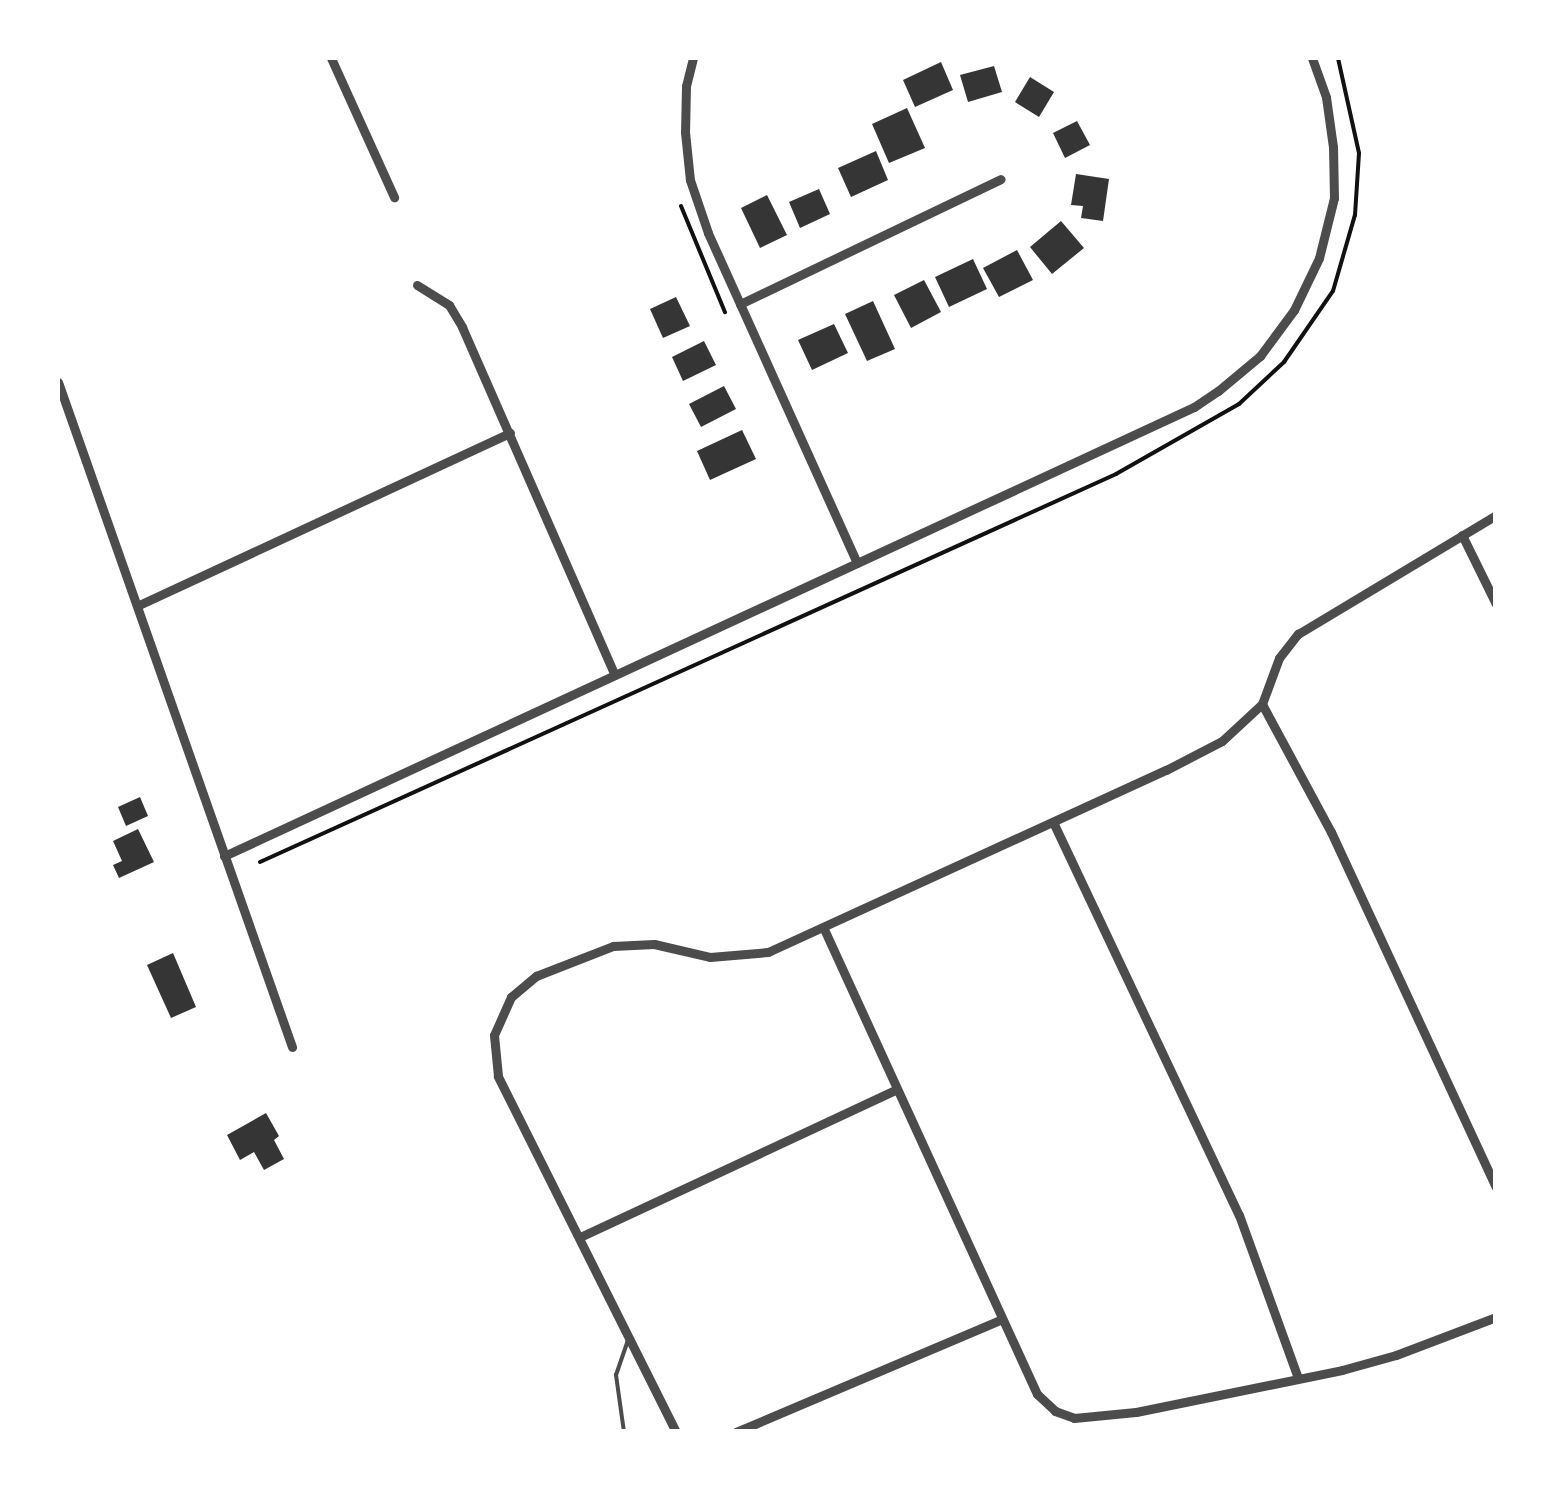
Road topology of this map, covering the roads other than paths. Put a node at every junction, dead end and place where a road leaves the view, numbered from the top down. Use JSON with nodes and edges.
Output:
{"nodes":[{"id":1,"x":331,"y":58,"type":"edge"},
{"id":2,"x":694,"y":58,"type":"edge"},
{"id":3,"x":1312,"y":58,"type":"edge"},
{"id":4,"x":1001,"y":179,"type":"dead end"},
{"id":5,"x":394,"y":198,"type":"dead end"},
{"id":6,"x":417,"y":285,"type":"dead end"},
{"id":7,"x":740,"y":304,"type":"junction"},
{"id":8,"x":58,"y":382,"type":"edge"},
{"id":9,"x":510,"y":433,"type":"junction"},
{"id":10,"x":1496,"y":516,"type":"edge"},
{"id":11,"x":1462,"y":535,"type":"junction"},
{"id":12,"x":857,"y":563,"type":"junction"},
{"id":13,"x":1496,"y":604,"type":"edge"},
{"id":14,"x":139,"y":605,"type":"junction"},
{"id":15,"x":615,"y":675,"type":"junction"},
{"id":16,"x":1262,"y":704,"type":"junction"},
{"id":17,"x":1053,"y":822,"type":"junction"},
{"id":18,"x":224,"y":856,"type":"junction"},
{"id":19,"x":824,"y":929,"type":"junction"},
{"id":20,"x":292,"y":1047,"type":"dead end"},
{"id":21,"x":895,"y":1090,"type":"junction"},
{"id":22,"x":1496,"y":1188,"type":"edge"},
{"id":23,"x":580,"y":1237,"type":"junction"},
{"id":24,"x":1496,"y":1317,"type":"edge"},
{"id":25,"x":1002,"y":1319,"type":"junction"},
{"id":26,"x":628,"y":1340,"type":"junction"},
{"id":27,"x":1298,"y":1378,"type":"junction"},
{"id":28,"x":624,"y":1432,"type":"edge"},
{"id":29,"x":676,"y":1432,"type":"edge"},
{"id":30,"x":736,"y":1432,"type":"edge"}],
"edges":[{"from":1,"to":5,"type":"street"},
{"from":2,"to":7,"type":"street"},
{"from":3,"to":12,"type":"street"},
{"from":4,"to":7,"type":"street"},
{"from":6,"to":9,"type":"street"},
{"from":7,"to":12,"type":"street"},
{"from":8,"to":14,"type":"street"},
{"from":9,"to":14,"type":"street"},
{"from":9,"to":15,"type":"street"},
{"from":10,"to":11,"type":"street"},
{"from":11,"to":13,"type":"street"},
{"from":11,"to":16,"type":"street"},
{"from":12,"to":15,"type":"street"},
{"from":14,"to":18,"type":"street"},
{"from":15,"to":18,"type":"street"},
{"from":16,"to":17,"type":"street"},
{"from":16,"to":22,"type":"street"},
{"from":17,"to":19,"type":"street"},
{"from":17,"to":27,"type":"street"},
{"from":18,"to":20,"type":"street"},
{"from":19,"to":21,"type":"street"},
{"from":19,"to":23,"type":"street"},
{"from":21,"to":23,"type":"street"},
{"from":21,"to":25,"type":"street"},
{"from":23,"to":26,"type":"street"},
{"from":24,"to":27,"type":"street"},
{"from":25,"to":27,"type":"street"},
{"from":25,"to":30,"type":"street"},
{"from":26,"to":28,"type":"lane"},
{"from":26,"to":29,"type":"street"}]}
